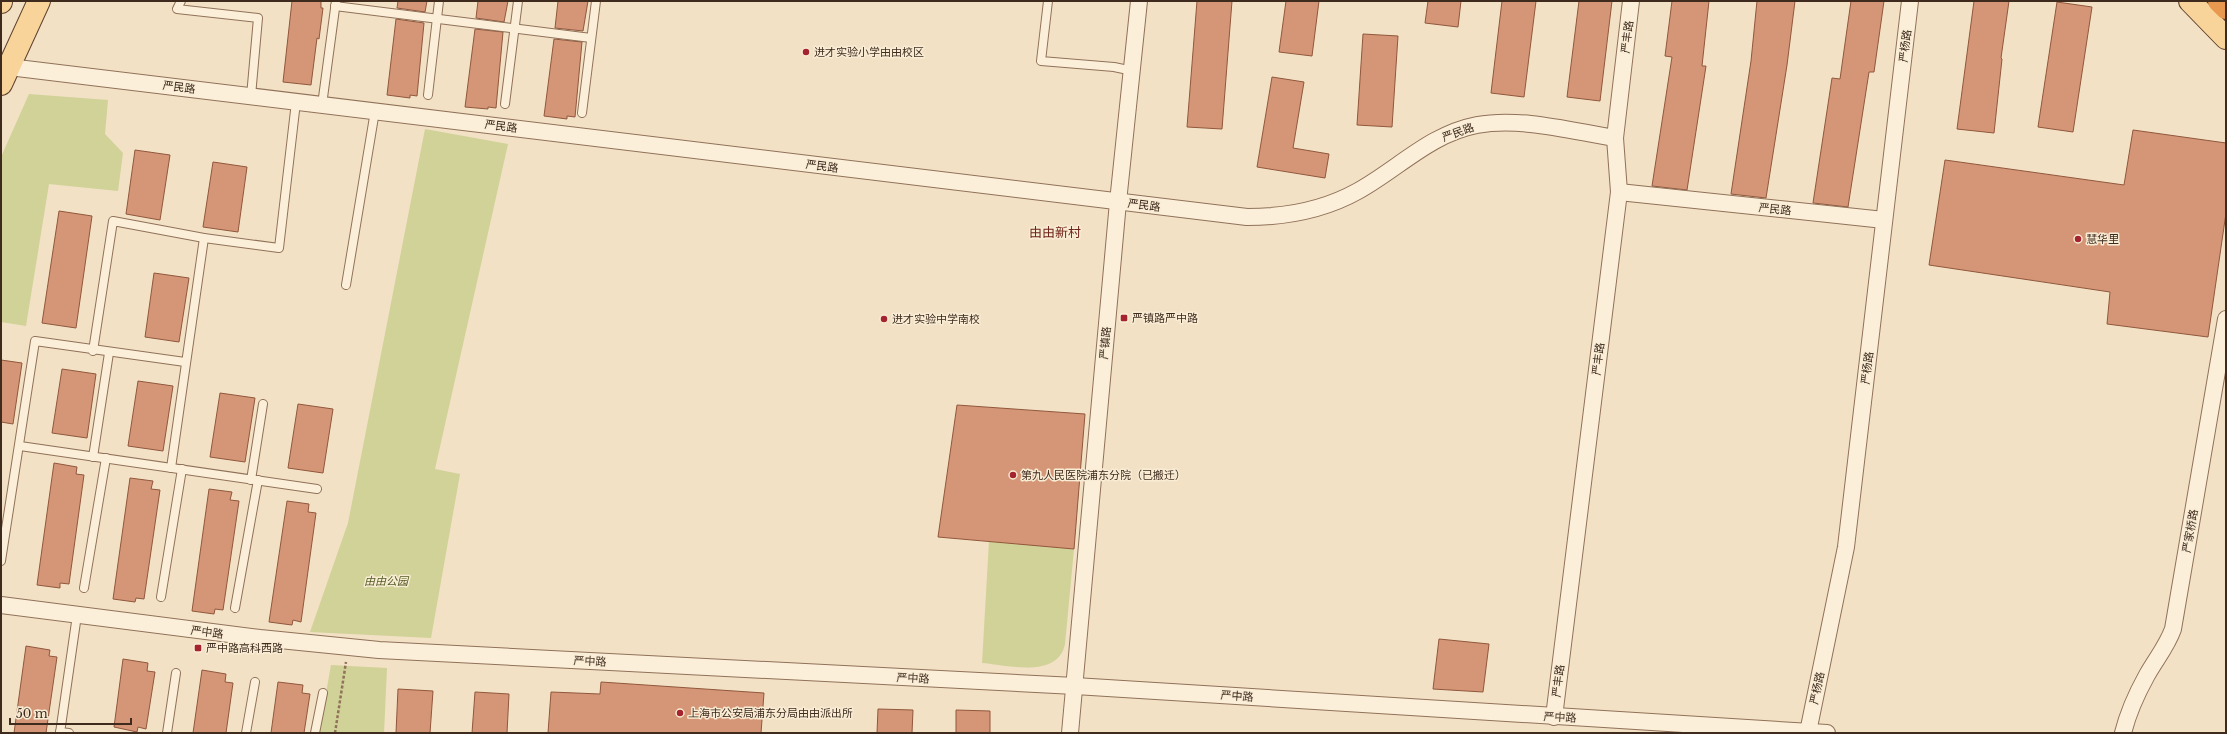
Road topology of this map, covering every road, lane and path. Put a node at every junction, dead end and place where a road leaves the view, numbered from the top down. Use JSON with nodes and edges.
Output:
{"nodes":[{"id":1,"x":40,"y":1,"type":"edge"},
{"id":2,"x":181,"y":1,"type":"edge"},
{"id":3,"x":439,"y":1,"type":"edge"},
{"id":4,"x":518,"y":1,"type":"edge"},
{"id":5,"x":596,"y":1,"type":"edge"},
{"id":6,"x":1048,"y":1,"type":"edge"},
{"id":7,"x":1139,"y":1,"type":"edge"},
{"id":8,"x":1631,"y":1,"type":"edge"},
{"id":9,"x":1910,"y":1,"type":"edge"},
{"id":10,"x":2190,"y":1,"type":"edge"},
{"id":11,"x":2219,"y":1,"type":"edge"},
{"id":12,"x":336,"y":3,"type":"edge"},
{"id":13,"x":2226,"y":8,"type":"edge"},
{"id":14,"x":437,"y":19,"type":"junction"},
{"id":15,"x":515,"y":29,"type":"junction"},
{"id":16,"x":591,"y":38,"type":"junction"},
{"id":17,"x":2226,"y":38,"type":"edge"},
{"id":18,"x":1132,"y":71,"type":"junction"},
{"id":19,"x":5,"y":76,"type":"edge"},
{"id":20,"x":428,"y":95,"type":"dead end"},
{"id":21,"x":251,"y":96,"type":"junction"},
{"id":22,"x":296,"y":102,"type":"junction"},
{"id":23,"x":505,"y":104,"type":"dead end"},
{"id":24,"x":322,"y":105,"type":"junction"},
{"id":25,"x":374,"y":111,"type":"junction"},
{"id":26,"x":582,"y":113,"type":"dead end"},
{"id":27,"x":1615,"y":138,"type":"junction"},
{"id":28,"x":1619,"y":192,"type":"junction"},
{"id":29,"x":1118,"y":202,"type":"junction"},
{"id":30,"x":1884,"y":220,"type":"junction"},
{"id":31,"x":204,"y":238,"type":"junction"},
{"id":32,"x":346,"y":285,"type":"dead end"},
{"id":33,"x":2226,"y":319,"type":"edge"},
{"id":34,"x":93,"y":351,"type":"junction"},
{"id":35,"x":109,"y":353,"type":"junction"},
{"id":36,"x":185,"y":362,"type":"junction"},
{"id":37,"x":263,"y":404,"type":"dead end"},
{"id":38,"x":20,"y":446,"type":"junction"},
{"id":39,"x":93,"y":457,"type":"junction"},
{"id":40,"x":106,"y":458,"type":"junction"},
{"id":41,"x":171,"y":468,"type":"junction"},
{"id":42,"x":182,"y":470,"type":"junction"},
{"id":43,"x":255,"y":480,"type":"junction"},
{"id":44,"x":317,"y":489,"type":"dead end"},
{"id":45,"x":1,"y":561,"type":"edge"},
{"id":46,"x":84,"y":588,"type":"dead end"},
{"id":47,"x":161,"y":597,"type":"dead end"},
{"id":48,"x":1,"y":606,"type":"edge"},
{"id":49,"x":235,"y":608,"type":"dead end"},
{"id":50,"x":77,"y":615,"type":"junction"},
{"id":51,"x":349,"y":648,"type":"junction"},
{"id":52,"x":176,"y":673,"type":"dead end"},
{"id":53,"x":255,"y":682,"type":"dead end"},
{"id":54,"x":1075,"y":686,"type":"junction"},
{"id":55,"x":323,"y":693,"type":"dead end"},
{"id":56,"x":1554,"y":717,"type":"junction"},
{"id":57,"x":1808,"y":732,"type":"junction"},
{"id":58,"x":63,"y":733,"type":"edge"},
{"id":59,"x":167,"y":733,"type":"edge"},
{"id":60,"x":246,"y":733,"type":"edge"},
{"id":61,"x":315,"y":733,"type":"edge"},
{"id":62,"x":335,"y":733,"type":"edge"},
{"id":63,"x":1070,"y":733,"type":"edge"},
{"id":64,"x":1827,"y":733,"type":"edge"},
{"id":65,"x":2123,"y":733,"type":"edge"}],
"edges":[{"from":1,"to":19,"type":"main road"},
{"from":2,"to":21,"type":"lane"},
{"from":3,"to":14,"type":"lane"},
{"from":4,"to":15,"type":"lane"},
{"from":5,"to":16,"type":"lane"},
{"from":6,"to":18,"type":"lane"},
{"from":7,"to":18,"type":"street","name":"严镇路"},
{"from":8,"to":27,"type":"street","name":"严丰路"},
{"from":9,"to":30,"type":"street","name":"严杨路"},
{"from":10,"to":17,"type":"main road"},
{"from":11,"to":13,"type":"highway"},
{"from":12,"to":14,"type":"lane"},
{"from":12,"to":24,"type":"lane"},
{"from":14,"to":15,"type":"lane"},
{"from":14,"to":20,"type":"lane"},
{"from":15,"to":16,"type":"lane"},
{"from":15,"to":23,"type":"lane"},
{"from":16,"to":26,"type":"lane"},
{"from":18,"to":29,"type":"street","name":"严镇路"},
{"from":19,"to":21,"type":"street","name":"严民路"},
{"from":21,"to":22,"type":"street","name":"严民路"},
{"from":22,"to":24,"type":"street","name":"严民路"},
{"from":22,"to":31,"type":"lane"},
{"from":24,"to":25,"type":"street","name":"严民路"},
{"from":25,"to":29,"type":"street","name":"严民路"},
{"from":25,"to":32,"type":"lane"},
{"from":27,"to":28,"type":"street","name":"严丰路"},
{"from":27,"to":29,"type":"street","name":"严民路"},
{"from":28,"to":30,"type":"street","name":"严民路"},
{"from":28,"to":56,"type":"street","name":"严丰路"},
{"from":29,"to":54,"type":"street","name":"严镇路"},
{"from":30,"to":57,"type":"street","name":"严杨路"},
{"from":31,"to":34,"type":"lane"},
{"from":31,"to":36,"type":"lane"},
{"from":33,"to":65,"type":"street","name":"严家桥路"},
{"from":34,"to":35,"type":"lane"},
{"from":34,"to":38,"type":"lane"},
{"from":35,"to":36,"type":"lane"},
{"from":35,"to":39,"type":"lane"},
{"from":36,"to":41,"type":"lane"},
{"from":37,"to":43,"type":"lane"},
{"from":38,"to":39,"type":"lane"},
{"from":38,"to":45,"type":"lane"},
{"from":39,"to":40,"type":"lane"},
{"from":40,"to":41,"type":"lane"},
{"from":40,"to":46,"type":"lane"},
{"from":41,"to":42,"type":"lane"},
{"from":42,"to":43,"type":"lane"},
{"from":42,"to":47,"type":"lane"},
{"from":43,"to":44,"type":"lane"},
{"from":43,"to":49,"type":"lane"},
{"from":48,"to":50,"type":"street","name":"严中路"},
{"from":50,"to":51,"type":"street","name":"严中路"},
{"from":50,"to":58,"type":"lane"},
{"from":51,"to":54,"type":"street","name":"严中路"},
{"from":51,"to":62,"type":"path"},
{"from":52,"to":59,"type":"lane"},
{"from":53,"to":60,"type":"lane"},
{"from":54,"to":56,"type":"street","name":"严中路"},
{"from":54,"to":63,"type":"street","name":"严镇路"},
{"from":55,"to":61,"type":"lane"},
{"from":56,"to":57,"type":"street","name":"严中路"},
{"from":57,"to":64,"type":"street","name":"严中路"}]}
